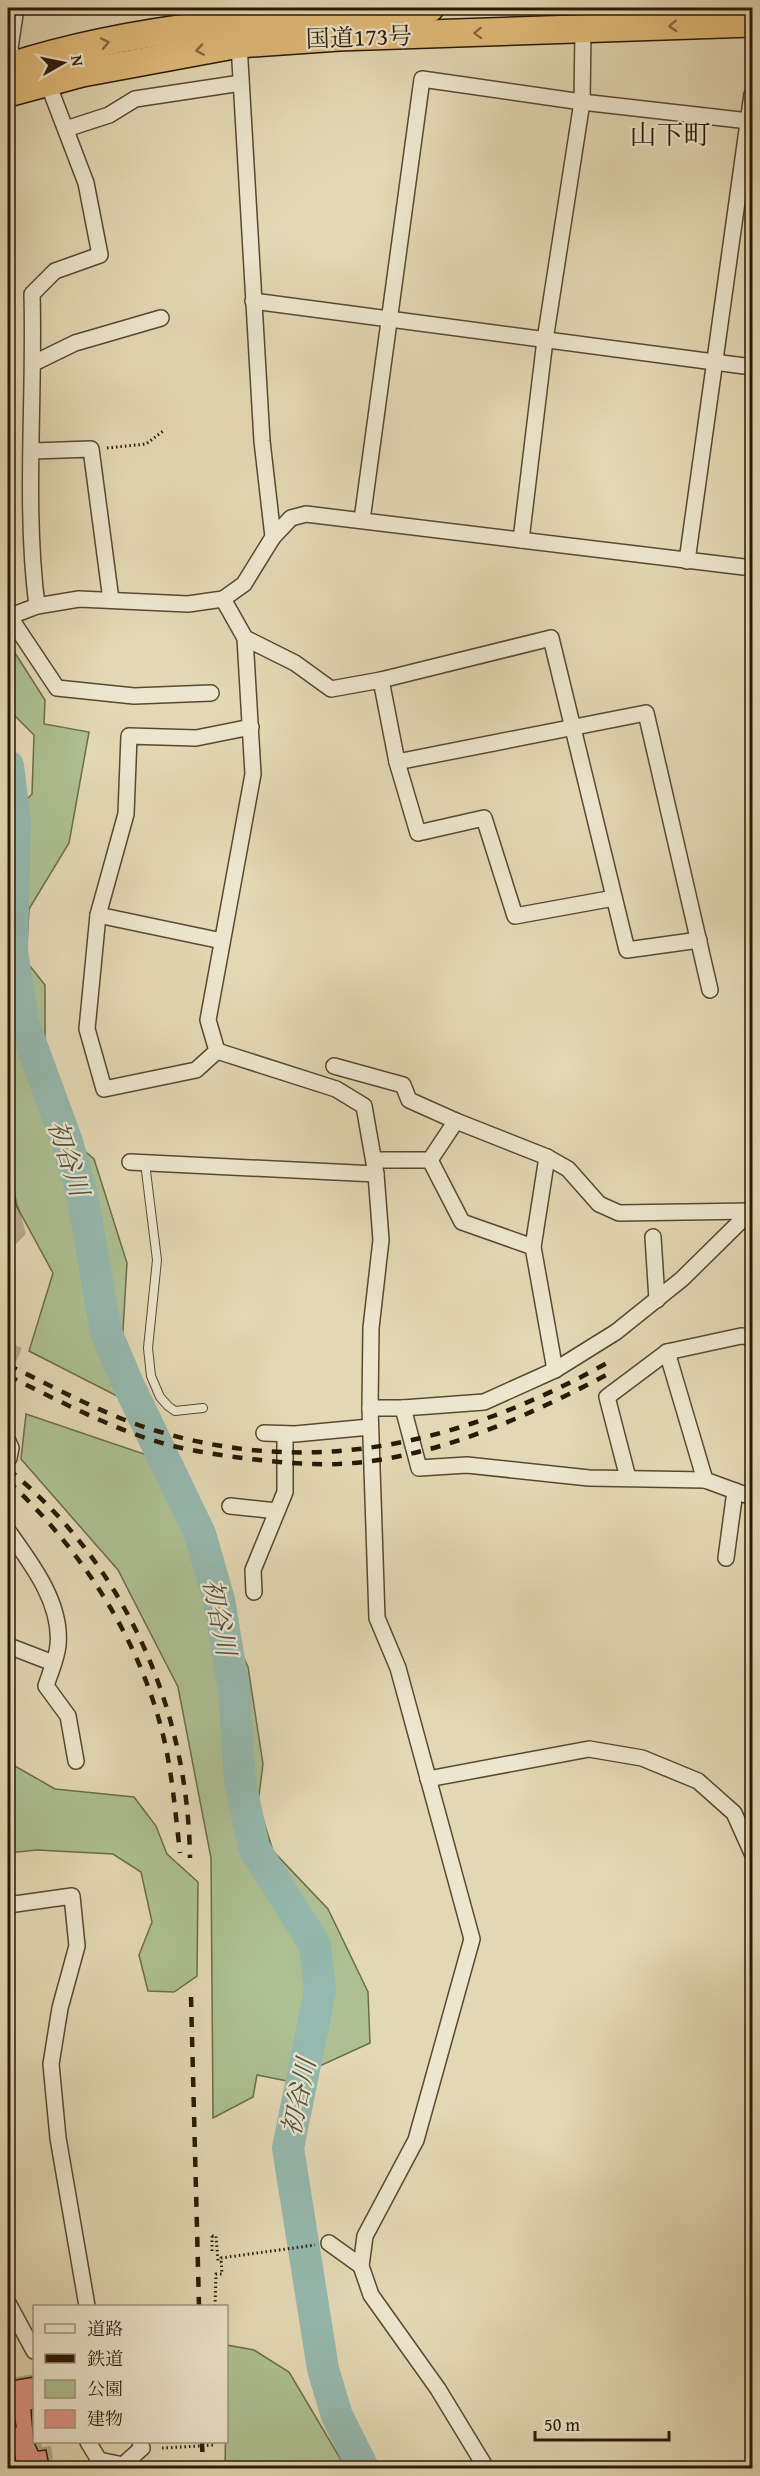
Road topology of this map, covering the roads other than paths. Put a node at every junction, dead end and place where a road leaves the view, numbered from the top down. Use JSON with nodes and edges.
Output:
{"nodes":[{"id":1,"x":16,"y":8,"type":"edge"},
{"id":2,"x":430,"y":8,"type":"edge"},
{"id":3,"x":753,"y":22,"type":"edge"},
{"id":4,"x":583,"y":30,"type":"junction"},
{"id":5,"x":239,"y":44,"type":"junction"},
{"id":6,"x":11,"y":66,"type":"edge"},
{"id":7,"x":47,"y":81,"type":"junction"},
{"id":8,"x":241,"y":83,"type":"junction"},
{"id":9,"x":8,"y":93,"type":"edge"},
{"id":10,"x":753,"y":94,"type":"edge"},
{"id":11,"x":582,"y":102,"type":"junction"},
{"id":12,"x":749,"y":122,"type":"junction"},
{"id":13,"x":66,"y":129,"type":"junction"},
{"id":14,"x":745,"y":201,"type":"edge"},
{"id":15,"x":254,"y":301,"type":"junction"},
{"id":16,"x":161,"y":318,"type":"dead end"},
{"id":17,"x":390,"y":318,"type":"junction"},
{"id":18,"x":545,"y":340,"type":"junction"},
{"id":19,"x":715,"y":362,"type":"junction"},
{"id":20,"x":34,"y":363,"type":"junction"},
{"id":21,"x":753,"y":366,"type":"edge"},
{"id":22,"x":33,"y":451,"type":"junction"},
{"id":23,"x":362,"y":520,"type":"junction"},
{"id":24,"x":273,"y":537,"type":"junction"},
{"id":25,"x":520,"y":540,"type":"junction"},
{"id":26,"x":687,"y":561,"type":"junction"},
{"id":27,"x":753,"y":568,"type":"edge"},
{"id":28,"x":223,"y":598,"type":"junction"},
{"id":29,"x":111,"y":600,"type":"junction"},
{"id":30,"x":37,"y":606,"type":"junction"},
{"id":31,"x":8,"y":616,"type":"edge"},
{"id":32,"x":245,"y":638,"type":"junction"},
{"id":33,"x":381,"y":680,"type":"junction"},
{"id":34,"x":211,"y":693,"type":"dead end"},
{"id":35,"x":251,"y":727,"type":"junction"},
{"id":36,"x":573,"y":727,"type":"junction"},
{"id":37,"x":397,"y":762,"type":"junction"},
{"id":38,"x":614,"y":898,"type":"junction"},
{"id":39,"x":98,"y":915,"type":"junction"},
{"id":40,"x":699,"y":940,"type":"junction"},
{"id":41,"x":222,"y":941,"type":"junction"},
{"id":42,"x":710,"y":990,"type":"dead end"},
{"id":43,"x":218,"y":1051,"type":"junction"},
{"id":44,"x":334,"y":1066,"type":"dead end"},
{"id":45,"x":456,"y":1121,"type":"junction"},
{"id":46,"x":547,"y":1157,"type":"junction"},
{"id":47,"x":430,"y":1160,"type":"junction"},
{"id":48,"x":138,"y":1162,"type":"joint"},
{"id":49,"x":375,"y":1167,"type":"junction"},
{"id":50,"x":752,"y":1211,"type":"edge"},
{"id":51,"x":653,"y":1237,"type":"dead end"},
{"id":52,"x":533,"y":1247,"type":"junction"},
{"id":53,"x":657,"y":1300,"type":"junction"},
{"id":54,"x":753,"y":1337,"type":"edge"},
{"id":55,"x":667,"y":1352,"type":"junction"},
{"id":56,"x":555,"y":1370,"type":"junction"},
{"id":57,"x":203,"y":1408,"type":"dead end"},
{"id":58,"x":370,"y":1408,"type":"junction"},
{"id":59,"x":403,"y":1408,"type":"junction"},
{"id":60,"x":370,"y":1427,"type":"junction"},
{"id":61,"x":264,"y":1433,"type":"dead end"},
{"id":62,"x":285,"y":1434,"type":"junction"},
{"id":63,"x":8,"y":1441,"type":"edge"},
{"id":64,"x":9,"y":1458,"type":"edge"},
{"id":65,"x":628,"y":1478,"type":"junction"},
{"id":66,"x":705,"y":1480,"type":"junction"},
{"id":67,"x":230,"y":1506,"type":"dead end"},
{"id":68,"x":277,"y":1511,"type":"junction"},
{"id":69,"x":8,"y":1531,"type":"edge"},
{"id":70,"x":726,"y":1558,"type":"dead end"},
{"id":71,"x":254,"y":1592,"type":"dead end"},
{"id":72,"x":8,"y":1651,"type":"edge"},
{"id":73,"x":53,"y":1663,"type":"junction"},
{"id":74,"x":76,"y":1761,"type":"dead end"},
{"id":75,"x":428,"y":1779,"type":"junction"},
{"id":76,"x":753,"y":1853,"type":"edge"},
{"id":77,"x":8,"y":1905,"type":"edge"},
{"id":78,"x":329,"y":2243,"type":"road end"},
{"id":79,"x":362,"y":2266,"type":"junction"},
{"id":80,"x":8,"y":2303,"type":"edge"},
{"id":81,"x":87,"y":2305,"type":"edge"},
{"id":82,"x":33,"y":2349,"type":"edge"},
{"id":83,"x":89,"y":2443,"type":"edge"},
{"id":84,"x":140,"y":2443,"type":"edge"},
{"id":85,"x":486,"y":2469,"type":"edge"}],
"edges":[{"from":1,"to":6,"type":"street"},
{"from":6,"to":2,"type":"highway","name":"国道173号","one_way":true},
{"from":3,"to":4,"type":"highway","name":"国道173号","one_way":true},
{"from":4,"to":5,"type":"highway","name":"国道173号","one_way":true},
{"from":4,"to":11,"type":"street"},
{"from":5,"to":7,"type":"highway","name":"国道173号","one_way":true},
{"from":5,"to":8,"type":"street"},
{"from":7,"to":9,"type":"highway","name":"国道173号"},
{"from":7,"to":13,"type":"street"},
{"from":8,"to":13,"type":"street"},
{"from":8,"to":15,"type":"street"},
{"from":10,"to":12,"type":"street"},
{"from":11,"to":12,"type":"street"},
{"from":11,"to":17,"type":"street"},
{"from":11,"to":18,"type":"street"},
{"from":12,"to":14,"type":"street"},
{"from":13,"to":20,"type":"street"},
{"from":14,"to":19,"type":"street"},
{"from":15,"to":17,"type":"street"},
{"from":15,"to":24,"type":"street"},
{"from":16,"to":20,"type":"street"},
{"from":17,"to":18,"type":"street"},
{"from":17,"to":23,"type":"street"},
{"from":18,"to":19,"type":"street"},
{"from":18,"to":25,"type":"street"},
{"from":19,"to":21,"type":"street"},
{"from":19,"to":26,"type":"street"},
{"from":20,"to":22,"type":"street"},
{"from":22,"to":29,"type":"street"},
{"from":22,"to":30,"type":"street"},
{"from":23,"to":24,"type":"street"},
{"from":23,"to":25,"type":"street"},
{"from":24,"to":28,"type":"street"},
{"from":25,"to":26,"type":"street"},
{"from":26,"to":27,"type":"street"},
{"from":28,"to":29,"type":"street"},
{"from":28,"to":32,"type":"street"},
{"from":29,"to":30,"type":"street"},
{"from":30,"to":31,"type":"street"},
{"from":31,"to":34,"type":"street"},
{"from":32,"to":33,"type":"street"},
{"from":32,"to":35,"type":"street"},
{"from":33,"to":36,"type":"street"},
{"from":33,"to":37,"type":"street"},
{"from":35,"to":39,"type":"street"},
{"from":35,"to":41,"type":"street"},
{"from":36,"to":37,"type":"street"},
{"from":36,"to":38,"type":"street"},
{"from":36,"to":40,"type":"street"},
{"from":37,"to":38,"type":"street"},
{"from":38,"to":40,"type":"street"},
{"from":39,"to":41,"type":"street"},
{"from":39,"to":43,"type":"street"},
{"from":40,"to":42,"type":"street"},
{"from":41,"to":43,"type":"street"},
{"from":43,"to":49,"type":"street"},
{"from":44,"to":45,"type":"street"},
{"from":45,"to":46,"type":"street"},
{"from":45,"to":47,"type":"street"},
{"from":46,"to":50,"type":"street"},
{"from":46,"to":52,"type":"street"},
{"from":47,"to":49,"type":"street"},
{"from":47,"to":52,"type":"street"},
{"from":48,"to":49,"type":"street"},
{"from":48,"to":57,"type":"lane"},
{"from":49,"to":58,"type":"street"},
{"from":50,"to":53,"type":"street"},
{"from":51,"to":53,"type":"street"},
{"from":52,"to":56,"type":"street"},
{"from":53,"to":56,"type":"street"},
{"from":54,"to":55,"type":"street"},
{"from":55,"to":65,"type":"street"},
{"from":55,"to":66,"type":"street"},
{"from":56,"to":59,"type":"street"},
{"from":58,"to":59,"type":"street"},
{"from":58,"to":60,"type":"street"},
{"from":59,"to":65,"type":"street"},
{"from":60,"to":62,"type":"street"},
{"from":60,"to":75,"type":"street"},
{"from":61,"to":62,"type":"street"},
{"from":62,"to":68,"type":"street"},
{"from":63,"to":64,"type":"street"},
{"from":65,"to":66,"type":"street"},
{"from":66,"to":70,"type":"street"},
{"from":67,"to":68,"type":"street"},
{"from":68,"to":71,"type":"street"},
{"from":69,"to":73,"type":"street"},
{"from":72,"to":73,"type":"street"},
{"from":73,"to":74,"type":"street"},
{"from":75,"to":76,"type":"street"},
{"from":75,"to":79,"type":"street"},
{"from":77,"to":81,"type":"street"},
{"from":78,"to":79,"type":"street"},
{"from":79,"to":85,"type":"street"},
{"from":80,"to":82,"type":"street"},
{"from":83,"to":84,"type":"street"}]}
